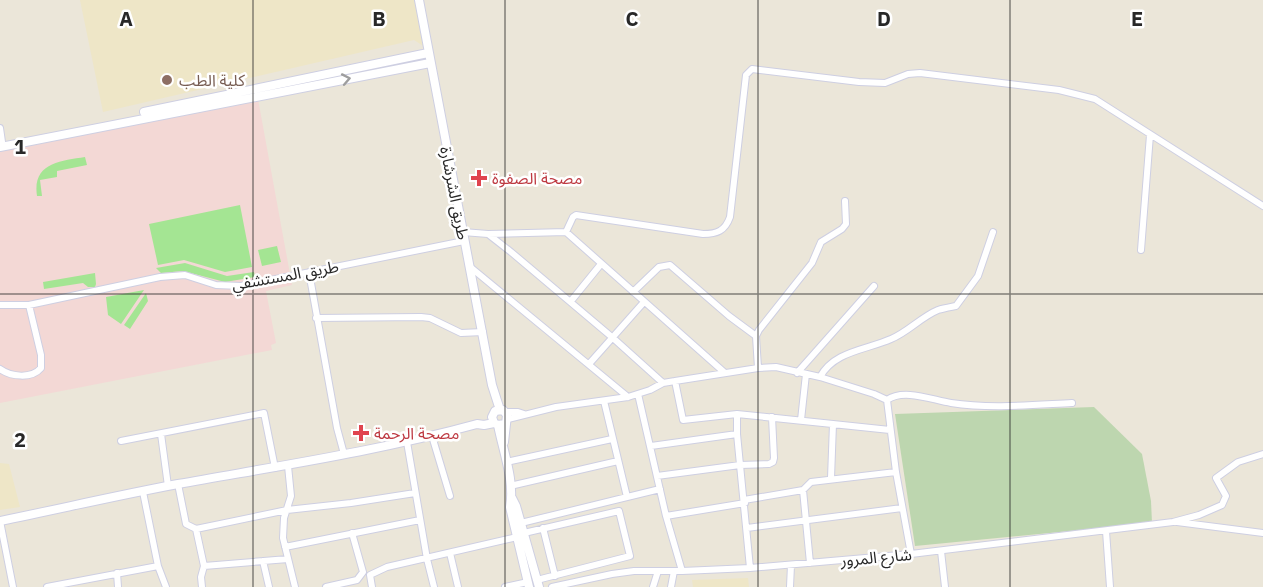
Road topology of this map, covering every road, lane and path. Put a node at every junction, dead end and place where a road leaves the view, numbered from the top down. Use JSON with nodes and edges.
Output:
{"nodes":[{"id":1,"x":419,"y":0,"type":"edge"},
{"id":2,"x":428,"y":53,"type":"junction"},
{"id":3,"x":430,"y":63,"type":"junction"},
{"id":4,"x":0,"y":128,"type":"edge"},
{"id":5,"x":1150,"y":135,"type":"junction"},
{"id":6,"x":1,"y":144,"type":"edge"},
{"id":7,"x":845,"y":201,"type":"dead end"},
{"id":8,"x":1263,"y":206,"type":"edge"},
{"id":9,"x":566,"y":232,"type":"junction"},
{"id":10,"x":993,"y":232,"type":"dead end"},
{"id":11,"x":488,"y":234,"type":"junction"},
{"id":12,"x":463,"y":236,"type":"junction"},
{"id":13,"x":1141,"y":250,"type":"dead end"},
{"id":14,"x":601,"y":264,"type":"junction"},
{"id":15,"x":468,"y":265,"type":"junction"},
{"id":16,"x":309,"y":272,"type":"junction"},
{"id":17,"x":874,"y":286,"type":"dead end"},
{"id":18,"x":633,"y":292,"type":"junction"},
{"id":19,"x":571,"y":302,"type":"junction"},
{"id":20,"x":644,"y":302,"type":"junction"},
{"id":21,"x":0,"y":305,"type":"edge"},
{"id":22,"x":28,"y":305,"type":"junction"},
{"id":23,"x":316,"y":318,"type":"junction"},
{"id":24,"x":483,"y":332,"type":"junction"},
{"id":25,"x":756,"y":336,"type":"junction"},
{"id":26,"x":613,"y":338,"type":"junction"},
{"id":27,"x":589,"y":364,"type":"junction"},
{"id":28,"x":758,"y":368,"type":"junction"},
{"id":29,"x":0,"y":369,"type":"edge"},
{"id":30,"x":725,"y":373,"type":"junction"},
{"id":31,"x":797,"y":373,"type":"junction"},
{"id":32,"x":806,"y":374,"type":"junction"},
{"id":33,"x":820,"y":377,"type":"junction"},
{"id":34,"x":675,"y":381,"type":"junction"},
{"id":35,"x":663,"y":383,"type":"junction"},
{"id":36,"x":638,"y":394,"type":"junction"},
{"id":37,"x":628,"y":397,"type":"junction"},
{"id":38,"x":887,"y":400,"type":"junction"},
{"id":39,"x":604,"y":401,"type":"junction"},
{"id":40,"x":1072,"y":404,"type":"dead end"},
{"id":41,"x":737,"y":414,"type":"junction"},
{"id":42,"x":772,"y":417,"type":"junction"},
{"id":43,"x":499,"y":418,"type":"junction"},
{"id":44,"x":801,"y":420,"type":"junction"},
{"id":45,"x":833,"y":424,"type":"junction"},
{"id":46,"x":890,"y":430,"type":"junction"},
{"id":47,"x":161,"y":434,"type":"junction"},
{"id":48,"x":737,"y":434,"type":"junction"},
{"id":49,"x":432,"y":436,"type":"junction"},
{"id":50,"x":612,"y":439,"type":"junction"},
{"id":51,"x":121,"y":441,"type":"dead end"},
{"id":52,"x":406,"y":442,"type":"junction"},
{"id":53,"x":651,"y":446,"type":"junction"},
{"id":54,"x":344,"y":454,"type":"junction"},
{"id":55,"x":1263,"y":454,"type":"edge"},
{"id":56,"x":618,"y":461,"type":"junction"},
{"id":57,"x":506,"y":462,"type":"junction"},
{"id":58,"x":740,"y":465,"type":"junction"},
{"id":59,"x":288,"y":466,"type":"junction"},
{"id":60,"x":275,"y":468,"type":"junction"},
{"id":61,"x":896,"y":472,"type":"junction"},
{"id":62,"x":657,"y":476,"type":"junction"},
{"id":63,"x":831,"y":478,"type":"junction"},
{"id":64,"x":178,"y":484,"type":"junction"},
{"id":65,"x":168,"y":486,"type":"junction"},
{"id":66,"x":510,"y":486,"type":"junction"},
{"id":67,"x":660,"y":489,"type":"junction"},
{"id":68,"x":803,"y":490,"type":"junction"},
{"id":69,"x":143,"y":492,"type":"junction"},
{"id":70,"x":415,"y":493,"type":"junction"},
{"id":71,"x":450,"y":496,"type":"dead end"},
{"id":72,"x":627,"y":497,"type":"junction"},
{"id":73,"x":512,"y":498,"type":"junction"},
{"id":74,"x":745,"y":502,"type":"junction"},
{"id":75,"x":902,"y":508,"type":"junction"},
{"id":76,"x":287,"y":510,"type":"junction"},
{"id":77,"x":666,"y":516,"type":"junction"},
{"id":78,"x":420,"y":520,"type":"junction"},
{"id":79,"x":806,"y":520,"type":"junction"},
{"id":80,"x":0,"y":521,"type":"edge"},
{"id":81,"x":1173,"y":522,"type":"junction"},
{"id":82,"x":521,"y":523,"type":"junction"},
{"id":83,"x":543,"y":528,"type":"junction"},
{"id":84,"x":747,"y":528,"type":"junction"},
{"id":85,"x":196,"y":529,"type":"junction"},
{"id":86,"x":1106,"y":531,"type":"junction"},
{"id":87,"x":352,"y":533,"type":"junction"},
{"id":88,"x":1263,"y":533,"type":"edge"},
{"id":89,"x":520,"y":535,"type":"junction"},
{"id":90,"x":285,"y":547,"type":"junction"},
{"id":91,"x":941,"y":551,"type":"junction"},
{"id":92,"x":450,"y":553,"type":"junction"},
{"id":93,"x":911,"y":554,"type":"junction"},
{"id":94,"x":288,"y":559,"type":"junction"},
{"id":95,"x":427,"y":559,"type":"junction"},
{"id":96,"x":263,"y":561,"type":"junction"},
{"id":97,"x":810,"y":563,"type":"junction"},
{"id":98,"x":791,"y":565,"type":"junction"},
{"id":99,"x":158,"y":566,"type":"junction"},
{"id":100,"x":204,"y":566,"type":"junction"},
{"id":101,"x":750,"y":568,"type":"junction"},
{"id":102,"x":658,"y":571,"type":"junction"},
{"id":103,"x":678,"y":571,"type":"junction"},
{"id":104,"x":117,"y":573,"type":"junction"},
{"id":105,"x":555,"y":576,"type":"junction"},
{"id":106,"x":533,"y":584,"type":"edge"},
{"id":107,"x":13,"y":587,"type":"edge"},
{"id":108,"x":47,"y":587,"type":"edge"},
{"id":109,"x":118,"y":587,"type":"edge"},
{"id":110,"x":166,"y":587,"type":"edge"},
{"id":111,"x":202,"y":587,"type":"edge"},
{"id":112,"x":269,"y":587,"type":"edge"},
{"id":113,"x":295,"y":587,"type":"edge"},
{"id":114,"x":326,"y":587,"type":"edge"},
{"id":115,"x":372,"y":587,"type":"edge"},
{"id":116,"x":434,"y":587,"type":"edge"},
{"id":117,"x":458,"y":587,"type":"edge"},
{"id":118,"x":505,"y":587,"type":"edge"},
{"id":119,"x":552,"y":587,"type":"edge"},
{"id":120,"x":652,"y":587,"type":"edge"},
{"id":121,"x":671,"y":587,"type":"edge"},
{"id":122,"x":790,"y":587,"type":"edge"},
{"id":123,"x":945,"y":587,"type":"edge"},
{"id":124,"x":1110,"y":587,"type":"edge"}],
"edges":[{"from":1,"to":2,"type":"street","name":"طريق الشرشارة"},
{"from":2,"to":3,"type":"street","name":"طريق الشرشارة"},
{"from":2,"to":6,"type":"street"},
{"from":6,"to":3,"type":"street","one_way":true},
{"from":3,"to":12,"type":"street","name":"طريق الشرشارة"},
{"from":4,"to":6,"type":"street"},
{"from":5,"to":8,"type":"street"},
{"from":5,"to":9,"type":"street"},
{"from":5,"to":13,"type":"street"},
{"from":7,"to":25,"type":"street"},
{"from":9,"to":11,"type":"street","name":"طريق المستشفي"},
{"from":9,"to":14,"type":"street"},
{"from":10,"to":33,"type":"street"},
{"from":11,"to":12,"type":"street","name":"طريق المستشفي"},
{"from":11,"to":19,"type":"street"},
{"from":12,"to":15,"type":"street","name":"طريق الشرشارة"},
{"from":12,"to":16,"type":"street","name":"طريق المستشفي"},
{"from":14,"to":18,"type":"street"},
{"from":14,"to":19,"type":"street"},
{"from":15,"to":24,"type":"street","name":"طريق الشرشارة"},
{"from":15,"to":27,"type":"street"},
{"from":16,"to":22,"type":"street","name":"طريق المستشفي"},
{"from":16,"to":23,"type":"street"},
{"from":17,"to":31,"type":"street"},
{"from":18,"to":20,"type":"street"},
{"from":18,"to":25,"type":"street"},
{"from":19,"to":26,"type":"street"},
{"from":20,"to":26,"type":"street"},
{"from":20,"to":30,"type":"street"},
{"from":21,"to":22,"type":"street","name":"طريق المستشفي"},
{"from":22,"to":29,"type":"street"},
{"from":23,"to":24,"type":"street"},
{"from":23,"to":54,"type":"street"},
{"from":24,"to":43,"type":"street","name":"طريق الشرشارة"},
{"from":25,"to":28,"type":"street"},
{"from":26,"to":27,"type":"street"},
{"from":26,"to":35,"type":"street"},
{"from":27,"to":37,"type":"street"},
{"from":28,"to":30,"type":"street"},
{"from":28,"to":31,"type":"street"},
{"from":30,"to":34,"type":"street"},
{"from":31,"to":32,"type":"street"},
{"from":32,"to":33,"type":"street"},
{"from":32,"to":44,"type":"street"},
{"from":33,"to":38,"type":"street"},
{"from":34,"to":35,"type":"street"},
{"from":34,"to":41,"type":"street"},
{"from":35,"to":36,"type":"street"},
{"from":36,"to":37,"type":"street"},
{"from":36,"to":53,"type":"street"},
{"from":37,"to":39,"type":"street"},
{"from":38,"to":40,"type":"street"},
{"from":38,"to":46,"type":"street"},
{"from":39,"to":43,"type":"street"},
{"from":39,"to":50,"type":"street"},
{"from":41,"to":42,"type":"street"},
{"from":41,"to":48,"type":"street"},
{"from":42,"to":44,"type":"street"},
{"from":42,"to":58,"type":"street"},
{"from":43,"to":49,"type":"street"},
{"from":43,"to":57,"type":"street"},
{"from":44,"to":45,"type":"street"},
{"from":45,"to":46,"type":"street"},
{"from":45,"to":63,"type":"street"},
{"from":46,"to":61,"type":"street"},
{"from":47,"to":51,"type":"street"},
{"from":47,"to":60,"type":"street"},
{"from":47,"to":65,"type":"street"},
{"from":48,"to":53,"type":"street"},
{"from":48,"to":58,"type":"street"},
{"from":49,"to":52,"type":"street"},
{"from":49,"to":71,"type":"street"},
{"from":50,"to":56,"type":"street"},
{"from":50,"to":57,"type":"street"},
{"from":52,"to":54,"type":"street"},
{"from":52,"to":70,"type":"street"},
{"from":53,"to":62,"type":"street"},
{"from":54,"to":59,"type":"street"},
{"from":55,"to":81,"type":"street","name":"شارع المرور"},
{"from":56,"to":66,"type":"street"},
{"from":56,"to":72,"type":"street"},
{"from":57,"to":66,"type":"street"},
{"from":58,"to":62,"type":"street"},
{"from":58,"to":74,"type":"street"},
{"from":59,"to":60,"type":"street"},
{"from":59,"to":76,"type":"street"},
{"from":60,"to":64,"type":"street"},
{"from":61,"to":63,"type":"street"},
{"from":61,"to":75,"type":"street"},
{"from":62,"to":67,"type":"street"},
{"from":63,"to":68,"type":"street"},
{"from":64,"to":65,"type":"street"},
{"from":64,"to":85,"type":"street"},
{"from":65,"to":69,"type":"street"},
{"from":66,"to":73,"type":"street"},
{"from":67,"to":72,"type":"street"},
{"from":67,"to":77,"type":"street"},
{"from":68,"to":74,"type":"street"},
{"from":68,"to":79,"type":"street"},
{"from":69,"to":80,"type":"street"},
{"from":69,"to":99,"type":"street"},
{"from":70,"to":76,"type":"street"},
{"from":70,"to":78,"type":"street"},
{"from":72,"to":82,"type":"street"},
{"from":73,"to":82,"type":"street"},
{"from":73,"to":89,"type":"street"},
{"from":74,"to":77,"type":"street"},
{"from":74,"to":84,"type":"street"},
{"from":75,"to":79,"type":"street"},
{"from":75,"to":93,"type":"street"},
{"from":76,"to":85,"type":"street"},
{"from":76,"to":90,"type":"street"},
{"from":77,"to":103,"type":"street"},
{"from":78,"to":87,"type":"street"},
{"from":78,"to":95,"type":"street"},
{"from":79,"to":84,"type":"street"},
{"from":79,"to":97,"type":"street"},
{"from":80,"to":107,"type":"street"},
{"from":81,"to":86,"type":"street","name":"شارع المرور"},
{"from":81,"to":88,"type":"street"},
{"from":82,"to":89,"type":"street"},
{"from":83,"to":89,"type":"street"},
{"from":83,"to":105,"type":"street"},
{"from":83,"to":105,"type":"street"},
{"from":84,"to":101,"type":"street"},
{"from":85,"to":100,"type":"street"},
{"from":86,"to":91,"type":"street","name":"شارع المرور"},
{"from":86,"to":124,"type":"street"},
{"from":87,"to":90,"type":"street"},
{"from":87,"to":114,"type":"street"},
{"from":89,"to":92,"type":"street"},
{"from":89,"to":106,"type":"street"},
{"from":90,"to":94,"type":"street"},
{"from":91,"to":93,"type":"street","name":"شارع المرور"},
{"from":91,"to":123,"type":"street"},
{"from":92,"to":95,"type":"street"},
{"from":92,"to":117,"type":"street"},
{"from":93,"to":97,"type":"street","name":"شارع المرور"},
{"from":94,"to":96,"type":"street"},
{"from":94,"to":113,"type":"street"},
{"from":95,"to":115,"type":"street"},
{"from":95,"to":116,"type":"street"},
{"from":96,"to":100,"type":"street"},
{"from":96,"to":112,"type":"street"},
{"from":97,"to":98,"type":"street","name":"شارع المرور"},
{"from":98,"to":101,"type":"street","name":"شارع المرور"},
{"from":98,"to":122,"type":"street"},
{"from":99,"to":104,"type":"street"},
{"from":99,"to":110,"type":"street"},
{"from":100,"to":111,"type":"street"},
{"from":101,"to":103,"type":"street","name":"شارع المرور"},
{"from":102,"to":103,"type":"street","name":"شارع المرور"},
{"from":102,"to":119,"type":"street","name":"شارع المرور"},
{"from":102,"to":120,"type":"street"},
{"from":103,"to":121,"type":"street"},
{"from":104,"to":108,"type":"street"},
{"from":104,"to":109,"type":"street"},
{"from":105,"to":106,"type":"street"},
{"from":106,"to":118,"type":"street"}]}
